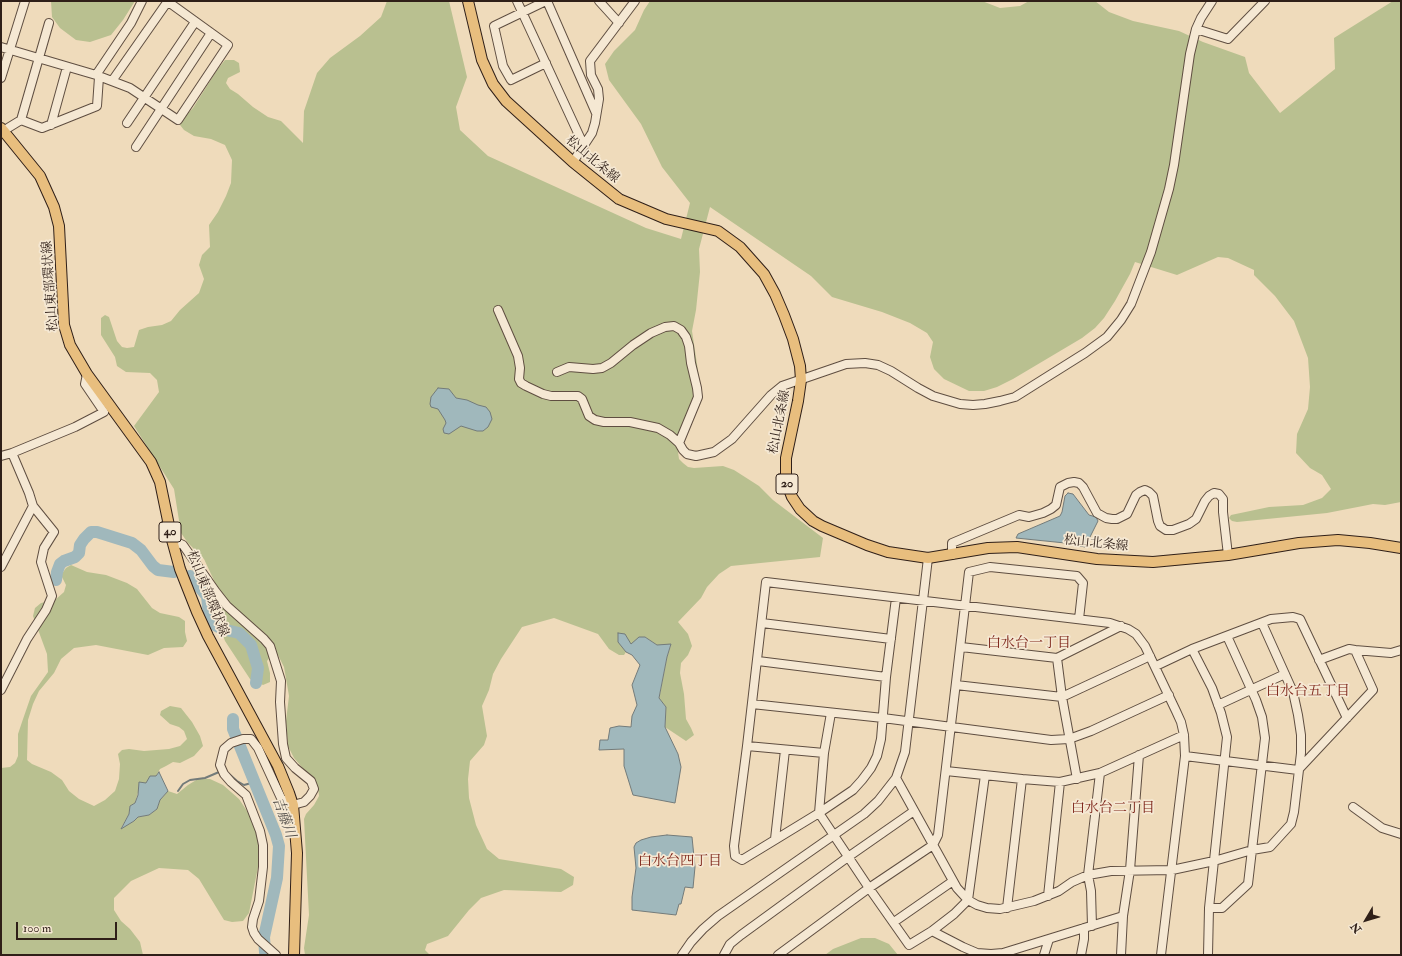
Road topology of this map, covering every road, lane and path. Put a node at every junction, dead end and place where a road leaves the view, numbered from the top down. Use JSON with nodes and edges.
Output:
{"nodes":[{"id":1,"x":25,"y":1,"type":"edge"},
{"id":2,"x":142,"y":1,"type":"edge"},
{"id":3,"x":168,"y":1,"type":"edge"},
{"id":4,"x":468,"y":1,"type":"edge"},
{"id":5,"x":517,"y":1,"type":"edge"},
{"id":6,"x":546,"y":1,"type":"edge"},
{"id":7,"x":553,"y":1,"type":"edge"},
{"id":8,"x":599,"y":1,"type":"edge"},
{"id":9,"x":635,"y":1,"type":"edge"},
{"id":10,"x":1212,"y":1,"type":"edge"},
{"id":11,"x":1265,"y":1,"type":"edge"},
{"id":12,"x":522,"y":12,"type":"junction"},
{"id":13,"x":554,"y":16,"type":"junction"},
{"id":14,"x":195,"y":22,"type":"junction"},
{"id":15,"x":49,"y":23,"type":"dead end"},
{"id":16,"x":619,"y":23,"type":"junction"},
{"id":17,"x":1196,"y":29,"type":"junction"},
{"id":18,"x":211,"y":33,"type":"junction"},
{"id":19,"x":1,"y":47,"type":"edge"},
{"id":20,"x":10,"y":49,"type":"junction"},
{"id":21,"x":40,"y":58,"type":"junction"},
{"id":22,"x":546,"y":63,"type":"junction"},
{"id":23,"x":67,"y":67,"type":"junction"},
{"id":24,"x":98,"y":76,"type":"junction"},
{"id":25,"x":1,"y":78,"type":"edge"},
{"id":26,"x":112,"y":82,"type":"junction"},
{"id":27,"x":144,"y":97,"type":"junction"},
{"id":28,"x":161,"y":109,"type":"junction"},
{"id":29,"x":596,"y":113,"type":"junction"},
{"id":30,"x":21,"y":120,"type":"junction"},
{"id":31,"x":127,"y":123,"type":"dead end"},
{"id":32,"x":51,"y":124,"type":"junction"},
{"id":33,"x":2,"y":129,"type":"edge"},
{"id":34,"x":584,"y":146,"type":"junction"},
{"id":35,"x":136,"y":147,"type":"dead end"},
{"id":36,"x":573,"y":162,"type":"junction"},
{"id":37,"x":498,"y":310,"type":"dead end"},
{"id":38,"x":557,"y":372,"type":"dead end"},
{"id":39,"x":87,"y":374,"type":"junction"},
{"id":40,"x":801,"y":380,"type":"junction"},
{"id":41,"x":679,"y":443,"type":"junction"},
{"id":42,"x":12,"y":453,"type":"junction"},
{"id":43,"x":1,"y":456,"type":"edge"},
{"id":44,"x":33,"y":506,"type":"junction"},
{"id":45,"x":172,"y":540,"type":"junction"},
{"id":46,"x":1401,"y":548,"type":"edge"},
{"id":47,"x":1228,"y":554,"type":"junction"},
{"id":48,"x":952,"y":555,"type":"junction"},
{"id":49,"x":928,"y":558,"type":"junction"},
{"id":50,"x":1,"y":567,"type":"edge"},
{"id":51,"x":896,"y":598,"type":"junction"},
{"id":52,"x":923,"y":601,"type":"junction"},
{"id":53,"x":965,"y":606,"type":"junction"},
{"id":54,"x":1079,"y":619,"type":"junction"},
{"id":55,"x":1262,"y":622,"type":"junction"},
{"id":56,"x":762,"y":623,"type":"junction"},
{"id":57,"x":1121,"y":626,"type":"junction"},
{"id":58,"x":1227,"y":636,"type":"junction"},
{"id":59,"x":891,"y":639,"type":"junction"},
{"id":60,"x":961,"y":647,"type":"junction"},
{"id":61,"x":1192,"y":649,"type":"junction"},
{"id":62,"x":1355,"y":650,"type":"junction"},
{"id":63,"x":1401,"y":650,"type":"edge"},
{"id":64,"x":1150,"y":656,"type":"junction"},
{"id":65,"x":1056,"y":658,"type":"junction"},
{"id":66,"x":1319,"y":660,"type":"junction"},
{"id":67,"x":758,"y":661,"type":"junction"},
{"id":68,"x":1156,"y":666,"type":"junction"},
{"id":69,"x":1285,"y":674,"type":"junction"},
{"id":70,"x":886,"y":677,"type":"junction"},
{"id":71,"x":956,"y":685,"type":"junction"},
{"id":72,"x":1252,"y":689,"type":"junction"},
{"id":73,"x":1,"y":690,"type":"edge"},
{"id":74,"x":1169,"y":695,"type":"junction"},
{"id":75,"x":1062,"y":697,"type":"junction"},
{"id":76,"x":752,"y":704,"type":"junction"},
{"id":77,"x":1218,"y":705,"type":"junction"},
{"id":78,"x":831,"y":713,"type":"junction"},
{"id":79,"x":883,"y":718,"type":"junction"},
{"id":80,"x":1346,"y":718,"type":"junction"},
{"id":81,"x":910,"y":722,"type":"junction"},
{"id":82,"x":952,"y":728,"type":"junction"},
{"id":83,"x":1184,"y":736,"type":"junction"},
{"id":84,"x":1069,"y":739,"type":"junction"},
{"id":85,"x":747,"y":746,"type":"junction"},
{"id":86,"x":785,"y":750,"type":"junction"},
{"id":87,"x":824,"y":754,"type":"junction"},
{"id":88,"x":1139,"y":755,"type":"junction"},
{"id":89,"x":1185,"y":756,"type":"junction"},
{"id":90,"x":1225,"y":760,"type":"junction"},
{"id":91,"x":1262,"y":766,"type":"junction"},
{"id":92,"x":1298,"y":770,"type":"junction"},
{"id":93,"x":946,"y":771,"type":"junction"},
{"id":94,"x":1100,"y":774,"type":"junction"},
{"id":95,"x":985,"y":775,"type":"junction"},
{"id":96,"x":896,"y":778,"type":"junction"},
{"id":97,"x":1022,"y":779,"type":"junction"},
{"id":98,"x":1077,"y":779,"type":"junction"},
{"id":99,"x":1060,"y":782,"type":"junction"},
{"id":100,"x":293,"y":805,"type":"junction"},
{"id":101,"x":1353,"y":807,"type":"dead end"},
{"id":102,"x":819,"y":812,"type":"junction"},
{"id":103,"x":914,"y":812,"type":"junction"},
{"id":104,"x":1401,"y":834,"type":"edge"},
{"id":105,"x":834,"y":835,"type":"junction"},
{"id":106,"x":775,"y":840,"type":"junction"},
{"id":107,"x":933,"y":844,"type":"junction"},
{"id":108,"x":1252,"y":850,"type":"junction"},
{"id":109,"x":848,"y":857,"type":"junction"},
{"id":110,"x":1214,"y":861,"type":"junction"},
{"id":111,"x":1130,"y":870,"type":"junction"},
{"id":112,"x":1172,"y":870,"type":"junction"},
{"id":113,"x":1088,"y":875,"type":"junction"},
{"id":114,"x":952,"y":881,"type":"junction"},
{"id":115,"x":869,"y":888,"type":"junction"},
{"id":116,"x":1048,"y":896,"type":"junction"},
{"id":117,"x":968,"y":900,"type":"junction"},
{"id":118,"x":1007,"y":908,"type":"junction"},
{"id":119,"x":1209,"y":908,"type":"junction"},
{"id":120,"x":1123,"y":916,"type":"junction"},
{"id":121,"x":894,"y":922,"type":"junction"},
{"id":122,"x":1092,"y":926,"type":"junction"},
{"id":123,"x":1084,"y":928,"type":"junction"},
{"id":124,"x":932,"y":931,"type":"junction"},
{"id":125,"x":1049,"y":939,"type":"junction"},
{"id":126,"x":273,"y":952,"type":"edge"},
{"id":127,"x":1003,"y":954,"type":"edge"},
{"id":128,"x":294,"y":955,"type":"edge"},
{"id":129,"x":682,"y":955,"type":"edge"},
{"id":130,"x":724,"y":955,"type":"edge"},
{"id":131,"x":778,"y":955,"type":"edge"},
{"id":132,"x":1044,"y":955,"type":"edge"},
{"id":133,"x":1081,"y":955,"type":"edge"},
{"id":134,"x":1121,"y":955,"type":"edge"},
{"id":135,"x":1161,"y":955,"type":"edge"},
{"id":136,"x":1208,"y":955,"type":"edge"}],
"edges":[{"from":1,"to":20,"type":"street"},
{"from":2,"to":24,"type":"street"},
{"from":3,"to":14,"type":"street"},
{"from":3,"to":26,"type":"street"},
{"from":4,"to":36,"type":"main road","name":"松山北条線","number":"20"},
{"from":5,"to":12,"type":"street"},
{"from":6,"to":12,"type":"street"},
{"from":6,"to":13,"type":"street"},
{"from":7,"to":13,"type":"street"},
{"from":8,"to":16,"type":"street"},
{"from":9,"to":16,"type":"street"},
{"from":10,"to":17,"type":"street"},
{"from":11,"to":17,"type":"street"},
{"from":12,"to":22,"type":"street"},
{"from":12,"to":22,"type":"street"},
{"from":13,"to":29,"type":"street"},
{"from":14,"to":18,"type":"street"},
{"from":14,"to":27,"type":"street"},
{"from":15,"to":21,"type":"street"},
{"from":16,"to":29,"type":"street"},
{"from":17,"to":40,"type":"street"},
{"from":18,"to":28,"type":"street"},
{"from":18,"to":28,"type":"street"},
{"from":19,"to":20,"type":"street"},
{"from":20,"to":21,"type":"street"},
{"from":20,"to":25,"type":"street"},
{"from":21,"to":23,"type":"street"},
{"from":21,"to":30,"type":"street"},
{"from":22,"to":34,"type":"street"},
{"from":23,"to":24,"type":"street"},
{"from":23,"to":32,"type":"street"},
{"from":24,"to":26,"type":"street"},
{"from":24,"to":32,"type":"street"},
{"from":26,"to":27,"type":"street"},
{"from":27,"to":28,"type":"street"},
{"from":27,"to":31,"type":"street"},
{"from":28,"to":35,"type":"street"},
{"from":29,"to":34,"type":"street"},
{"from":30,"to":32,"type":"street"},
{"from":30,"to":33,"type":"street"},
{"from":33,"to":39,"type":"main road","name":"松山東部環状線","number":"40"},
{"from":34,"to":36,"type":"street"},
{"from":36,"to":40,"type":"main road","name":"松山北条線","number":"20"},
{"from":37,"to":41,"type":"street"},
{"from":38,"to":41,"type":"street"},
{"from":39,"to":42,"type":"street"},
{"from":39,"to":45,"type":"main road","name":"松山東部環状線","number":"40"},
{"from":40,"to":41,"type":"street"},
{"from":40,"to":49,"type":"main road","name":"松山北条線","number":"20"},
{"from":42,"to":43,"type":"street"},
{"from":42,"to":44,"type":"street"},
{"from":44,"to":50,"type":"street"},
{"from":44,"to":73,"type":"street"},
{"from":45,"to":100,"type":"main road","name":"松山東部環状線","number":"40"},
{"from":45,"to":100,"type":"street"},
{"from":46,"to":47,"type":"main road","name":"松山北条線","number":"20"},
{"from":47,"to":48,"type":"main road","name":"松山北条線","number":"20"},
{"from":47,"to":48,"type":"street"},
{"from":48,"to":49,"type":"main road","name":"松山北条線","number":"20"},
{"from":49,"to":52,"type":"street"},
{"from":51,"to":52,"type":"street"},
{"from":51,"to":56,"type":"street"},
{"from":51,"to":59,"type":"street"},
{"from":52,"to":53,"type":"street"},
{"from":52,"to":81,"type":"street"},
{"from":53,"to":54,"type":"street"},
{"from":53,"to":54,"type":"street"},
{"from":53,"to":60,"type":"street"},
{"from":54,"to":57,"type":"street"},
{"from":55,"to":58,"type":"street"},
{"from":55,"to":66,"type":"street"},
{"from":55,"to":69,"type":"street"},
{"from":56,"to":59,"type":"street"},
{"from":56,"to":67,"type":"street"},
{"from":57,"to":64,"type":"street"},
{"from":57,"to":65,"type":"street"},
{"from":58,"to":61,"type":"street"},
{"from":58,"to":72,"type":"street"},
{"from":59,"to":70,"type":"street"},
{"from":60,"to":65,"type":"street"},
{"from":60,"to":71,"type":"street"},
{"from":61,"to":68,"type":"street"},
{"from":61,"to":77,"type":"street"},
{"from":62,"to":63,"type":"street"},
{"from":62,"to":66,"type":"street"},
{"from":62,"to":80,"type":"street"},
{"from":64,"to":68,"type":"street"},
{"from":64,"to":75,"type":"street"},
{"from":65,"to":75,"type":"street"},
{"from":66,"to":80,"type":"street"},
{"from":67,"to":70,"type":"street"},
{"from":67,"to":76,"type":"street"},
{"from":68,"to":74,"type":"street"},
{"from":69,"to":72,"type":"street"},
{"from":69,"to":92,"type":"street"},
{"from":70,"to":79,"type":"street"},
{"from":71,"to":75,"type":"street"},
{"from":71,"to":82,"type":"street"},
{"from":72,"to":77,"type":"street"},
{"from":72,"to":91,"type":"street"},
{"from":74,"to":83,"type":"street"},
{"from":74,"to":84,"type":"street"},
{"from":75,"to":84,"type":"street"},
{"from":76,"to":78,"type":"street"},
{"from":76,"to":85,"type":"street"},
{"from":77,"to":90,"type":"street"},
{"from":78,"to":79,"type":"street"},
{"from":78,"to":87,"type":"street"},
{"from":79,"to":81,"type":"street"},
{"from":79,"to":102,"type":"street"},
{"from":80,"to":92,"type":"street"},
{"from":81,"to":82,"type":"street"},
{"from":81,"to":96,"type":"street"},
{"from":82,"to":84,"type":"street"},
{"from":82,"to":93,"type":"street"},
{"from":83,"to":88,"type":"street"},
{"from":83,"to":89,"type":"street"},
{"from":84,"to":98,"type":"street"},
{"from":85,"to":86,"type":"street"},
{"from":85,"to":106,"type":"street"},
{"from":86,"to":87,"type":"street"},
{"from":86,"to":106,"type":"street"},
{"from":87,"to":102,"type":"street"},
{"from":88,"to":94,"type":"street"},
{"from":88,"to":111,"type":"street"},
{"from":89,"to":90,"type":"street"},
{"from":89,"to":112,"type":"street"},
{"from":90,"to":91,"type":"street"},
{"from":90,"to":110,"type":"street"},
{"from":91,"to":92,"type":"street"},
{"from":91,"to":108,"type":"street"},
{"from":92,"to":108,"type":"street"},
{"from":93,"to":95,"type":"street"},
{"from":93,"to":107,"type":"street"},
{"from":94,"to":98,"type":"street"},
{"from":94,"to":113,"type":"street"},
{"from":95,"to":97,"type":"street"},
{"from":95,"to":117,"type":"street"},
{"from":96,"to":103,"type":"street"},
{"from":96,"to":105,"type":"street"},
{"from":97,"to":99,"type":"street"},
{"from":97,"to":118,"type":"street"},
{"from":98,"to":99,"type":"street"},
{"from":99,"to":116,"type":"street"},
{"from":100,"to":126,"type":"street"},
{"from":100,"to":128,"type":"main road","name":"松山東部環状線","number":"40"},
{"from":101,"to":104,"type":"street"},
{"from":102,"to":105,"type":"street"},
{"from":102,"to":106,"type":"street"},
{"from":103,"to":107,"type":"street"},
{"from":103,"to":109,"type":"street"},
{"from":105,"to":109,"type":"street"},
{"from":105,"to":129,"type":"street"},
{"from":107,"to":114,"type":"street"},
{"from":107,"to":115,"type":"street"},
{"from":108,"to":110,"type":"street"},
{"from":108,"to":119,"type":"street"},
{"from":109,"to":115,"type":"street"},
{"from":109,"to":130,"type":"street"},
{"from":110,"to":112,"type":"street"},
{"from":110,"to":119,"type":"street"},
{"from":111,"to":112,"type":"street"},
{"from":111,"to":113,"type":"street"},
{"from":111,"to":120,"type":"street"},
{"from":112,"to":135,"type":"street"},
{"from":113,"to":116,"type":"street"},
{"from":113,"to":122,"type":"street"},
{"from":114,"to":117,"type":"street"},
{"from":114,"to":121,"type":"street"},
{"from":115,"to":121,"type":"street"},
{"from":115,"to":131,"type":"street"},
{"from":116,"to":118,"type":"street"},
{"from":117,"to":118,"type":"street"},
{"from":117,"to":124,"type":"street"},
{"from":119,"to":136,"type":"street"},
{"from":120,"to":122,"type":"street"},
{"from":120,"to":134,"type":"street"},
{"from":121,"to":124,"type":"street"},
{"from":122,"to":123,"type":"street"},
{"from":123,"to":125,"type":"street"},
{"from":123,"to":133,"type":"street"},
{"from":124,"to":127,"type":"street"},
{"from":125,"to":127,"type":"street"},
{"from":125,"to":132,"type":"street"}]}
